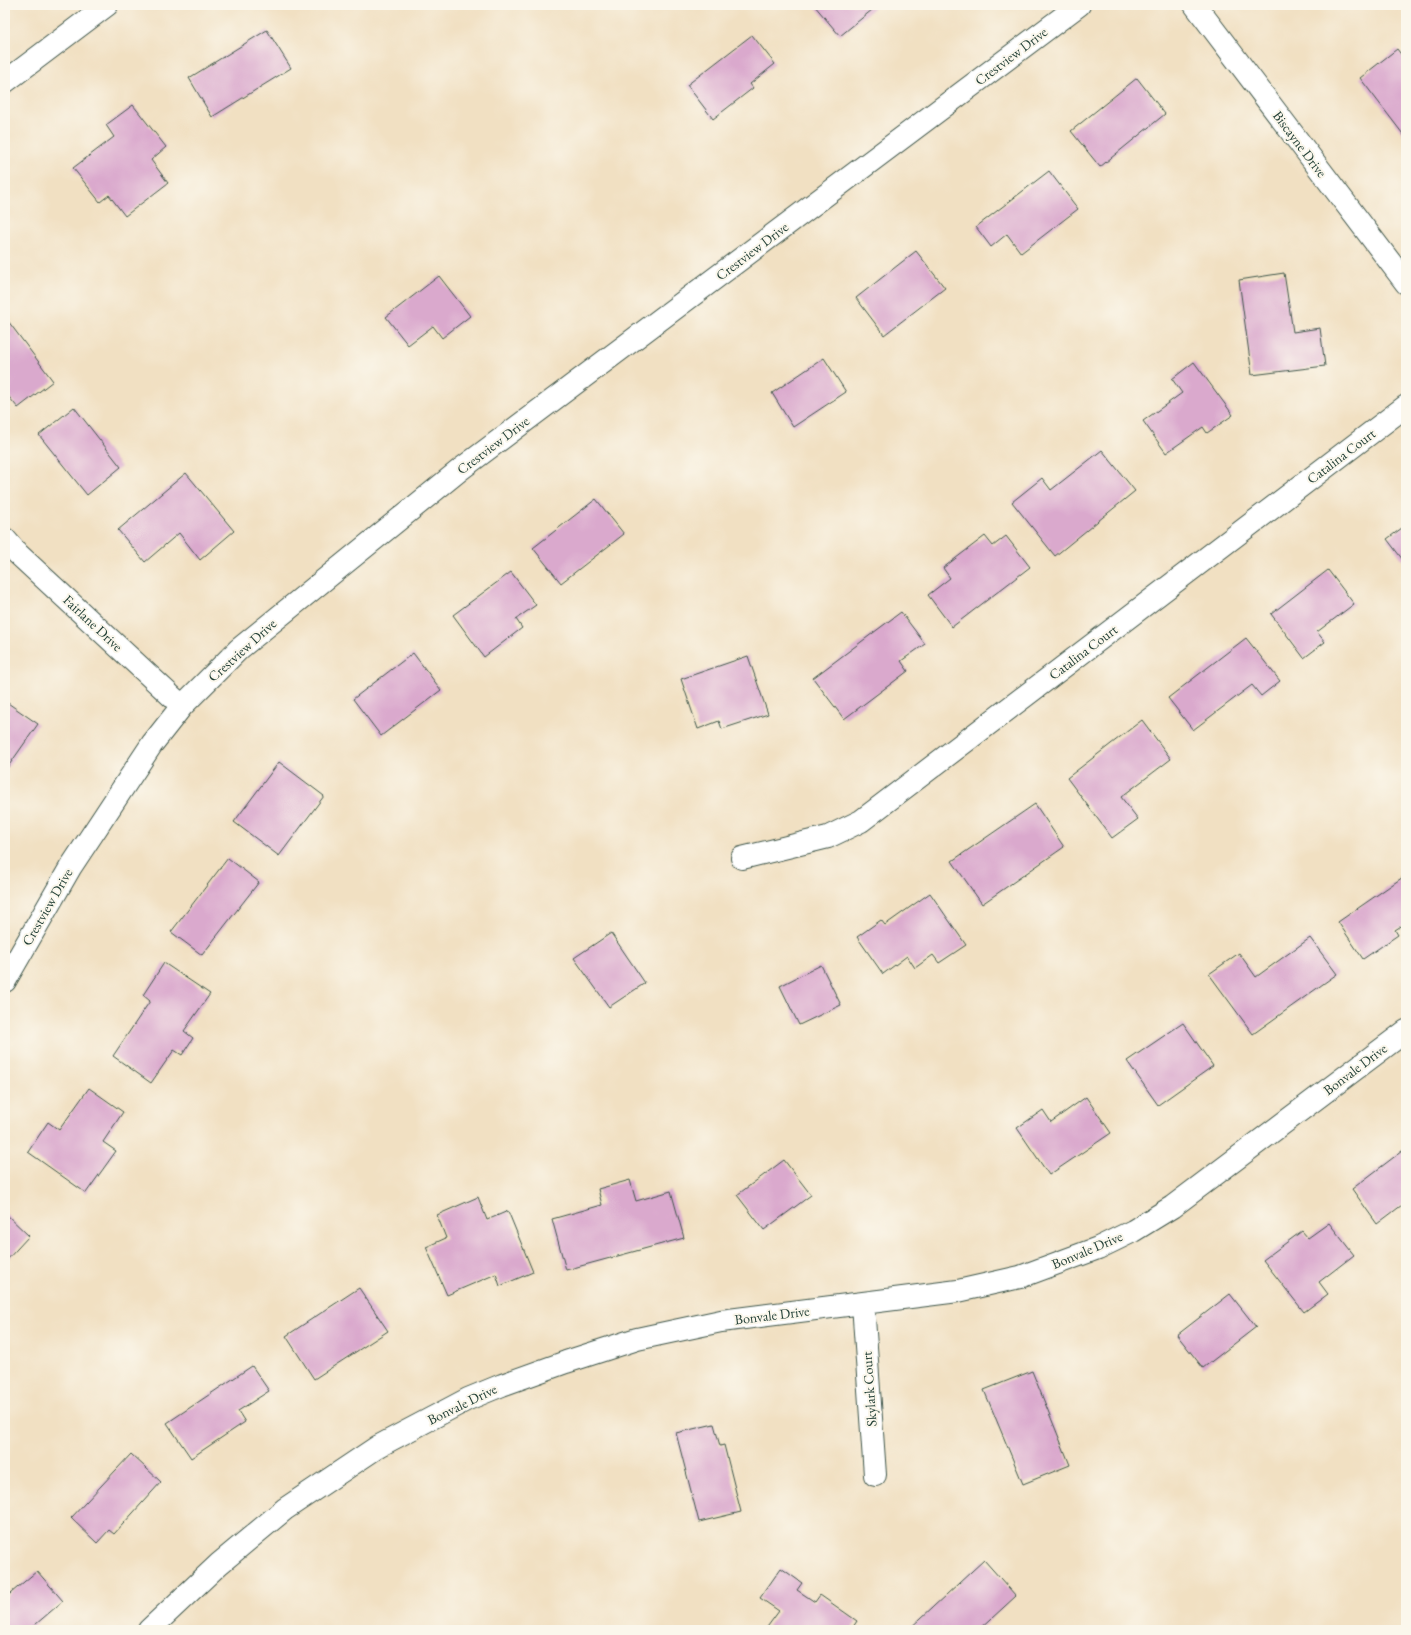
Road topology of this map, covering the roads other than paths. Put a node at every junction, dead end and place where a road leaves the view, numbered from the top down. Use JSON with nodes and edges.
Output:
{"nodes":[{"id":1,"x":107,"y":5,"type":"edge"},
{"id":2,"x":1079,"y":5,"type":"edge"},
{"id":3,"x":1195,"y":5,"type":"edge"},
{"id":4,"x":5,"y":82,"type":"edge"},
{"id":5,"x":1406,"y":283,"type":"edge"},
{"id":6,"x":1406,"y":406,"type":"edge"},
{"id":7,"x":5,"y":539,"type":"edge"},
{"id":8,"x":182,"y":706,"type":"junction"},
{"id":9,"x":742,"y":858,"type":"dead end"},
{"id":10,"x":5,"y":980,"type":"edge"},
{"id":11,"x":1406,"y":1031,"type":"edge"},
{"id":12,"x":863,"y":1304,"type":"junction"},
{"id":13,"x":875,"y":1474,"type":"dead end"},
{"id":14,"x":149,"y":1630,"type":"edge"}],
"edges":[{"from":1,"to":4,"type":"street"},
{"from":2,"to":8,"type":"street","name":"Crestview Drive"},
{"from":3,"to":5,"type":"street","name":"Biscayne Drive"},
{"from":6,"to":9,"type":"street","name":"Catalina Court"},
{"from":7,"to":8,"type":"street","name":"Fairlane Drive"},
{"from":8,"to":10,"type":"street","name":"Crestview Drive"},
{"from":11,"to":12,"type":"street","name":"Bonvale Drive"},
{"from":12,"to":13,"type":"street","name":"Skylark Court"},
{"from":12,"to":14,"type":"street","name":"Bonvale Drive"}]}
